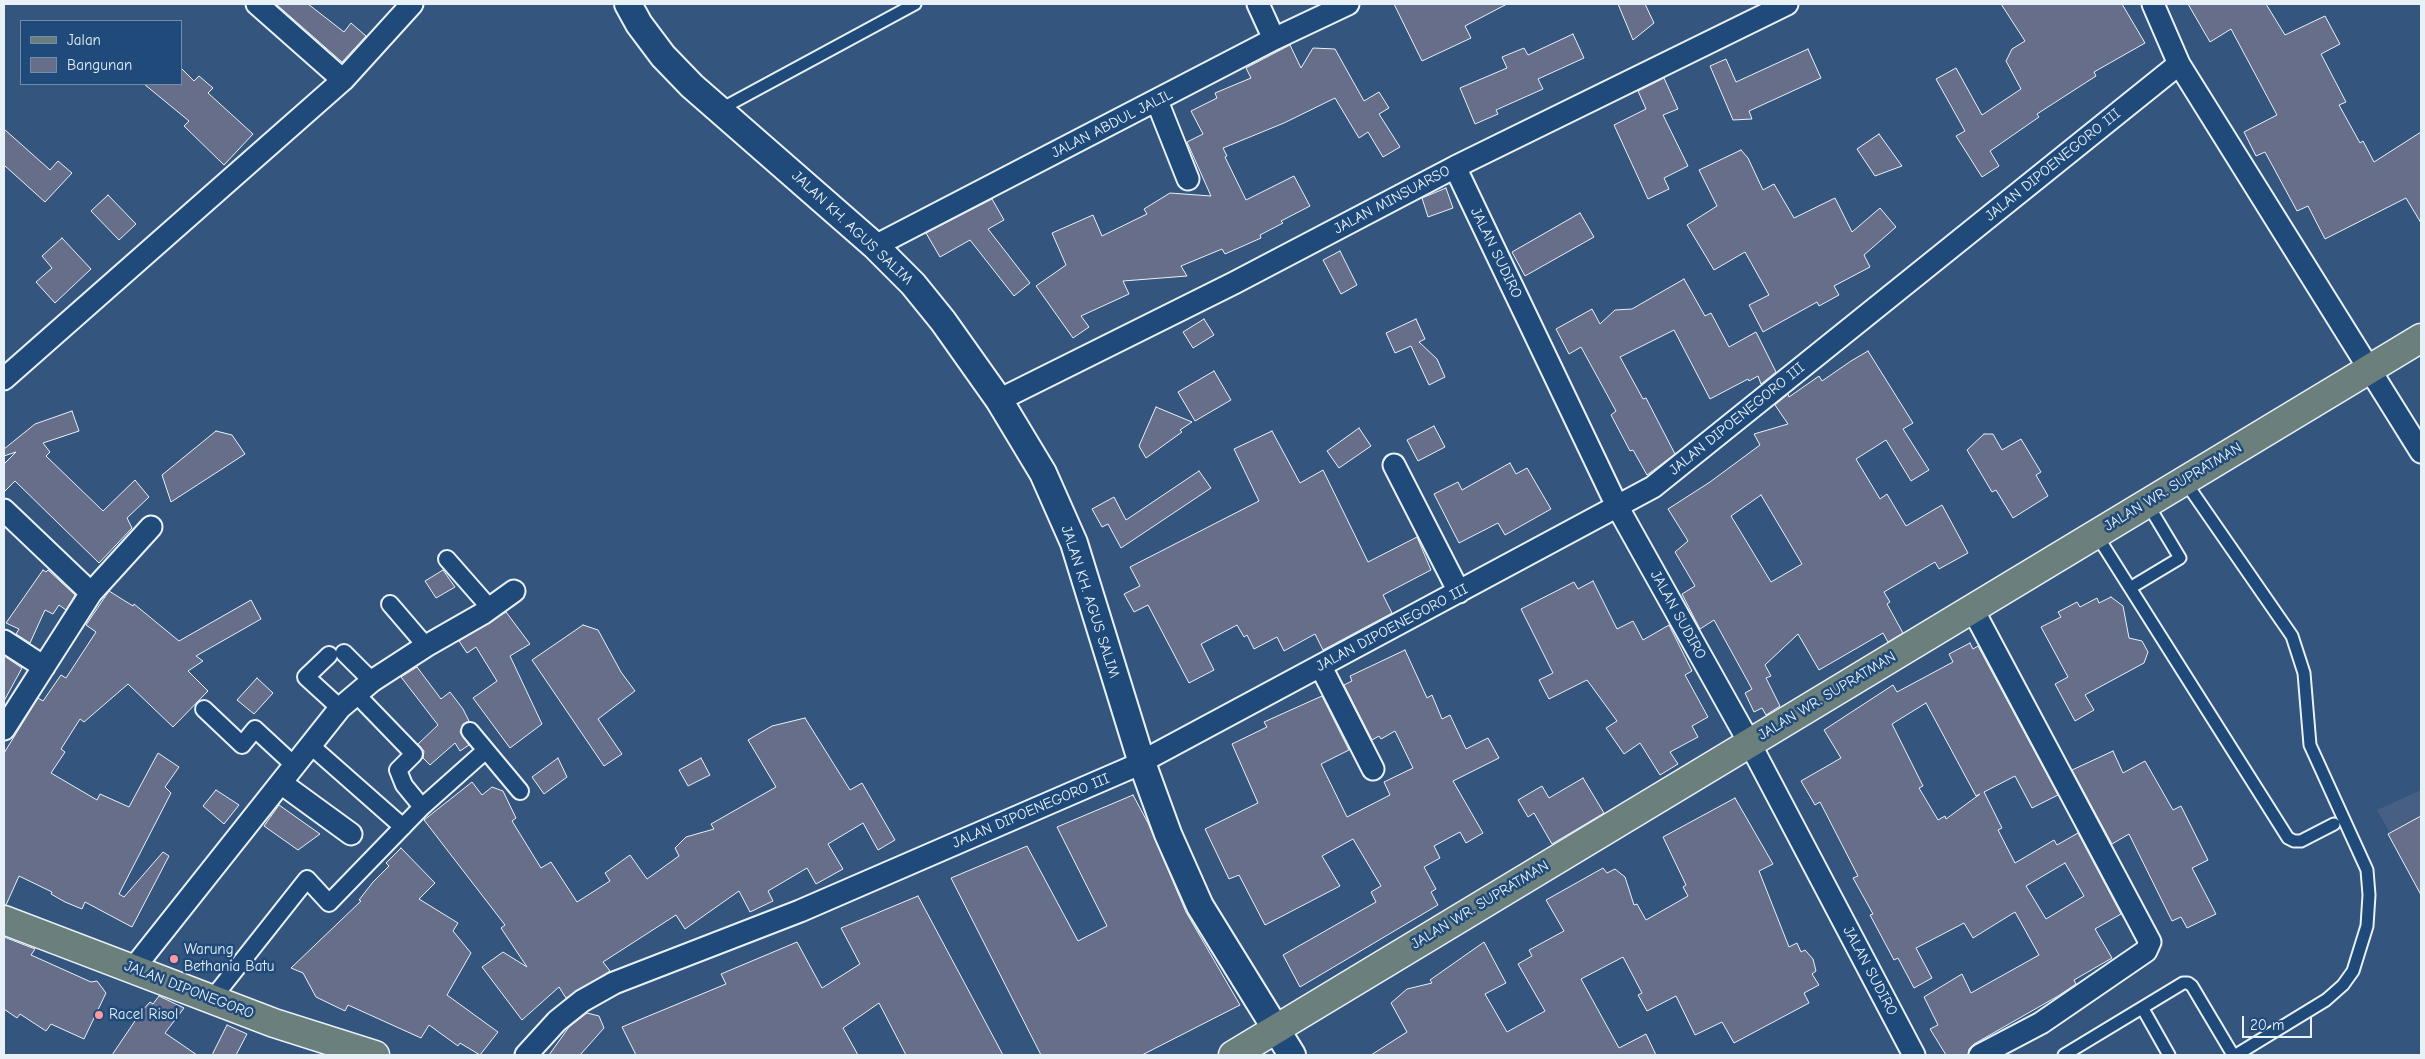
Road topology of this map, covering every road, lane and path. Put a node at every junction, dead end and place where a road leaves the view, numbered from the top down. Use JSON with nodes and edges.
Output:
{"nodes":[{"id":1,"x":257,"y":4,"type":"edge"},
{"id":2,"x":412,"y":4,"type":"edge"},
{"id":3,"x":628,"y":4,"type":"edge"},
{"id":4,"x":915,"y":4,"type":"edge"},
{"id":5,"x":1258,"y":4,"type":"edge"},
{"id":6,"x":1348,"y":4,"type":"edge"},
{"id":7,"x":1787,"y":4,"type":"edge"},
{"id":8,"x":2153,"y":4,"type":"edge"},
{"id":9,"x":1274,"y":39,"type":"junction"},
{"id":10,"x":2179,"y":64,"type":"junction"},
{"id":11,"x":343,"y":80,"type":"junction"},
{"id":12,"x":1157,"y":101,"type":"junction"},
{"id":13,"x":719,"y":110,"type":"junction"},
{"id":14,"x":1455,"y":167,"type":"junction"},
{"id":15,"x":1188,"y":179,"type":"dead end"},
{"id":16,"x":875,"y":246,"type":"junction"},
{"id":17,"x":2421,"y":338,"type":"edge"},
{"id":18,"x":2369,"y":369,"type":"junction"},
{"id":19,"x":4,"y":379,"type":"edge"},
{"id":20,"x":999,"y":400,"type":"junction"},
{"id":21,"x":2421,"y":452,"type":"edge"},
{"id":22,"x":1394,"y":465,"type":"dead end"},
{"id":23,"x":2184,"y":480,"type":"junction"},
{"id":24,"x":2147,"y":503,"type":"junction"},
{"id":25,"x":1617,"y":506,"type":"junction"},
{"id":26,"x":4,"y":510,"type":"edge"},
{"id":27,"x":151,"y":527,"type":"dead end"},
{"id":28,"x":2096,"y":534,"type":"junction"},
{"id":29,"x":447,"y":559,"type":"dead end"},
{"id":30,"x":2130,"y":588,"type":"junction"},
{"id":31,"x":514,"y":591,"type":"dead end"},
{"id":32,"x":1459,"y":592,"type":"junction"},
{"id":33,"x":91,"y":593,"type":"junction"},
{"id":34,"x":390,"y":604,"type":"dead end"},
{"id":35,"x":490,"y":608,"type":"junction"},
{"id":36,"x":1972,"y":608,"type":"junction"},
{"id":37,"x":4,"y":641,"type":"edge"},
{"id":38,"x":426,"y":646,"type":"junction"},
{"id":39,"x":44,"y":667,"type":"junction"},
{"id":40,"x":1320,"y":667,"type":"junction"},
{"id":41,"x":364,"y":688,"type":"junction"},
{"id":42,"x":340,"y":708,"type":"junction"},
{"id":43,"x":204,"y":709,"type":"dead end"},
{"id":44,"x":5,"y":726,"type":"edge"},
{"id":45,"x":470,"y":731,"type":"dead end"},
{"id":46,"x":1749,"y":742,"type":"junction"},
{"id":47,"x":310,"y":745,"type":"junction"},
{"id":48,"x":486,"y":750,"type":"junction"},
{"id":49,"x":1141,"y":760,"type":"junction"},
{"id":50,"x":295,"y":766,"type":"junction"},
{"id":51,"x":1372,"y":769,"type":"dead end"},
{"id":52,"x":281,"y":783,"type":"junction"},
{"id":53,"x":520,"y":791,"type":"dead end"},
{"id":54,"x":422,"y":807,"type":"junction"},
{"id":55,"x":2334,"y":824,"type":"dead end"},
{"id":56,"x":403,"y":827,"type":"junction"},
{"id":57,"x":351,"y":834,"type":"dead end"},
{"id":58,"x":4,"y":920,"type":"edge"},
{"id":59,"x":133,"y":969,"type":"junction"},
{"id":60,"x":212,"y":999,"type":"junction"},
{"id":61,"x":2143,"y":1009,"type":"junction"},
{"id":62,"x":1275,"y":1028,"type":"junction"},
{"id":63,"x":338,"y":1049,"type":"edge"},
{"id":64,"x":375,"y":1055,"type":"edge"},
{"id":65,"x":526,"y":1055,"type":"edge"},
{"id":66,"x":1233,"y":1055,"type":"edge"},
{"id":67,"x":1292,"y":1055,"type":"edge"},
{"id":68,"x":1914,"y":1055,"type":"edge"},
{"id":69,"x":1980,"y":1055,"type":"edge"},
{"id":70,"x":2064,"y":1055,"type":"edge"},
{"id":71,"x":2169,"y":1055,"type":"edge"},
{"id":72,"x":2235,"y":1055,"type":"edge"}],
"edges":[{"from":1,"to":11,"type":"street"},
{"from":2,"to":11,"type":"street"},
{"from":3,"to":13,"type":"street","name":"JALAN KH. AGUS SALIM"},
{"from":4,"to":13,"type":"lane"},
{"from":5,"to":9,"type":"street"},
{"from":6,"to":9,"type":"street","name":"JALAN ABDUL JALIL"},
{"from":7,"to":14,"type":"street","name":"JALAN MINSUARSO"},
{"from":8,"to":10,"type":"street"},
{"from":9,"to":12,"type":"street","name":"JALAN ABDUL JALIL"},
{"from":10,"to":18,"type":"street"},
{"from":10,"to":25,"type":"street","name":"JALAN DIPOENEGORO III"},
{"from":11,"to":19,"type":"street"},
{"from":12,"to":15,"type":"street"},
{"from":12,"to":16,"type":"street","name":"JALAN ABDUL JALIL"},
{"from":13,"to":16,"type":"street","name":"JALAN KH. AGUS SALIM"},
{"from":14,"to":20,"type":"street","name":"JALAN MINSUARSO"},
{"from":14,"to":25,"type":"street","name":"JALAN SUDIRO"},
{"from":16,"to":20,"type":"street","name":"JALAN KH. AGUS SALIM"},
{"from":17,"to":18,"type":"main road","name":"JALAN WR. SUPRATMAN"},
{"from":18,"to":21,"type":"street"},
{"from":18,"to":23,"type":"main road","name":"JALAN WR. SUPRATMAN"},
{"from":20,"to":49,"type":"street","name":"JALAN KH. AGUS SALIM"},
{"from":22,"to":32,"type":"street"},
{"from":23,"to":24,"type":"main road","name":"JALAN WR. SUPRATMAN"},
{"from":23,"to":72,"type":"lane"},
{"from":24,"to":28,"type":"main road","name":"JALAN WR. SUPRATMAN"},
{"from":24,"to":30,"type":"lane"},
{"from":25,"to":32,"type":"street","name":"JALAN DIPOENEGORO III"},
{"from":25,"to":46,"type":"street","name":"JALAN SUDIRO"},
{"from":26,"to":33,"type":"street"},
{"from":27,"to":33,"type":"street"},
{"from":28,"to":30,"type":"lane"},
{"from":28,"to":36,"type":"main road","name":"JALAN WR. SUPRATMAN"},
{"from":29,"to":35,"type":"street"},
{"from":30,"to":55,"type":"lane"},
{"from":31,"to":35,"type":"street"},
{"from":32,"to":40,"type":"street","name":"JALAN DIPOENEGORO III"},
{"from":33,"to":39,"type":"street"},
{"from":34,"to":38,"type":"street"},
{"from":35,"to":38,"type":"street"},
{"from":36,"to":46,"type":"main road","name":"JALAN WR. SUPRATMAN"},
{"from":36,"to":69,"type":"street"},
{"from":37,"to":39,"type":"street"},
{"from":38,"to":41,"type":"street"},
{"from":39,"to":44,"type":"street"},
{"from":40,"to":49,"type":"street","name":"JALAN DIPOENEGORO III"},
{"from":40,"to":51,"type":"street"},
{"from":41,"to":42,"type":"street"},
{"from":41,"to":42,"type":"street"},
{"from":41,"to":54,"type":"street"},
{"from":42,"to":47,"type":"street"},
{"from":43,"to":50,"type":"street"},
{"from":45,"to":48,"type":"street"},
{"from":46,"to":62,"type":"main road","name":"JALAN WR. SUPRATMAN"},
{"from":46,"to":68,"type":"street","name":"JALAN SUDIRO"},
{"from":47,"to":50,"type":"street"},
{"from":47,"to":56,"type":"street"},
{"from":48,"to":53,"type":"street"},
{"from":48,"to":54,"type":"street"},
{"from":49,"to":62,"type":"street","name":"JALAN KH. AGUS SALIM"},
{"from":49,"to":65,"type":"street","name":"JALAN DIPOENEGORO III"},
{"from":50,"to":52,"type":"street"},
{"from":52,"to":57,"type":"street"},
{"from":52,"to":59,"type":"street"},
{"from":54,"to":56,"type":"street"},
{"from":56,"to":60,"type":"street"},
{"from":58,"to":59,"type":"main road","name":"JALAN DIPONEGORO"},
{"from":59,"to":60,"type":"main road","name":"JALAN DIPONEGORO"},
{"from":60,"to":63,"type":"main road","name":"JALAN DIPONEGORO"},
{"from":61,"to":70,"type":"lane"},
{"from":61,"to":71,"type":"lane"},
{"from":61,"to":72,"type":"lane"},
{"from":62,"to":66,"type":"main road","name":"JALAN WR. SUPRATMAN"},
{"from":62,"to":67,"type":"street","name":"JALAN KH. AGUS SALIM"},
{"from":63,"to":64,"type":"main road","name":"JALAN DIPONEGORO"}]}
